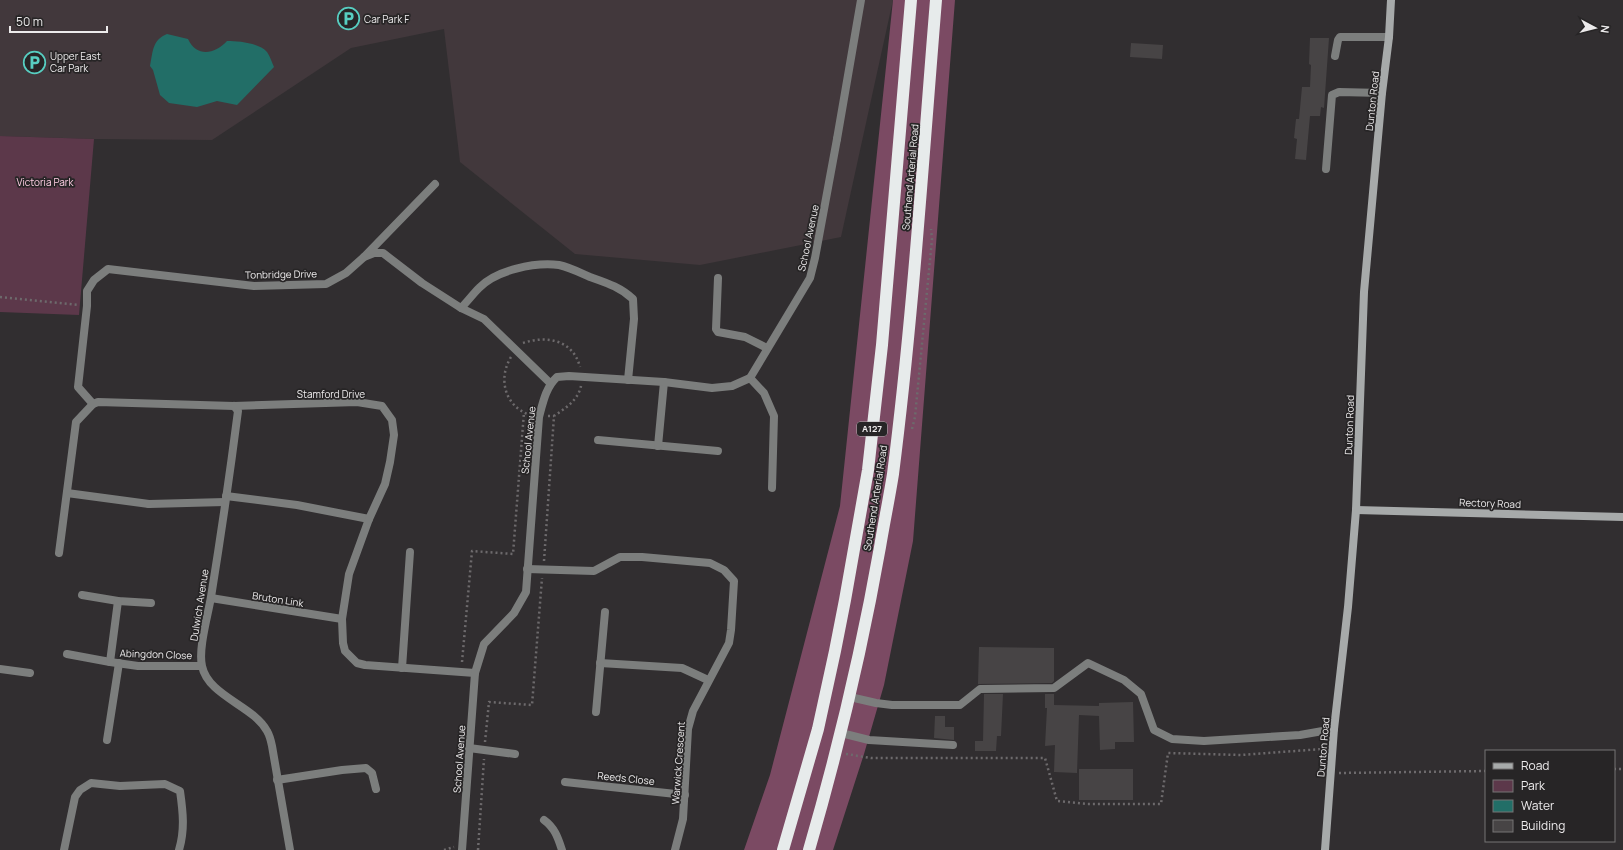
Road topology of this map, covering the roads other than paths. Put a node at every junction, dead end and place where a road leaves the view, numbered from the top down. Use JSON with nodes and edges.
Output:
{"nodes":[{"id":1,"x":861,"y":0,"type":"edge"},
{"id":2,"x":911,"y":0,"type":"edge"},
{"id":3,"x":936,"y":0,"type":"edge"},
{"id":4,"x":1391,"y":0,"type":"edge"},
{"id":5,"x":1389,"y":37,"type":"junction"},
{"id":6,"x":1335,"y":56,"type":"dead end"},
{"id":7,"x":1382,"y":93,"type":"junction"},
{"id":8,"x":1326,"y":169,"type":"dead end"},
{"id":9,"x":435,"y":184,"type":"dead end"},
{"id":10,"x":364,"y":257,"type":"junction"},
{"id":11,"x":718,"y":278,"type":"dead end"},
{"id":12,"x":461,"y":308,"type":"junction"},
{"id":13,"x":767,"y":348,"type":"junction"},
{"id":14,"x":750,"y":378,"type":"junction"},
{"id":15,"x":628,"y":380,"type":"junction"},
{"id":16,"x":664,"y":382,"type":"junction"},
{"id":17,"x":550,"y":383,"type":"junction"},
{"id":18,"x":93,"y":404,"type":"junction"},
{"id":19,"x":234,"y":406,"type":"junction"},
{"id":20,"x":598,"y":440,"type":"dead end"},
{"id":21,"x":658,"y":446,"type":"junction"},
{"id":22,"x":718,"y":451,"type":"dead end"},
{"id":23,"x":772,"y":488,"type":"dead end"},
{"id":24,"x":67,"y":493,"type":"junction"},
{"id":25,"x":226,"y":499,"type":"junction"},
{"id":26,"x":1356,"y":510,"type":"junction"},
{"id":27,"x":1623,"y":517,"type":"edge"},
{"id":28,"x":369,"y":519,"type":"junction"},
{"id":29,"x":410,"y":552,"type":"dead end"},
{"id":30,"x":59,"y":553,"type":"dead end"},
{"id":31,"x":527,"y":569,"type":"junction"},
{"id":32,"x":82,"y":595,"type":"dead end"},
{"id":33,"x":211,"y":598,"type":"junction"},
{"id":34,"x":118,"y":601,"type":"junction"},
{"id":35,"x":151,"y":603,"type":"dead end"},
{"id":36,"x":605,"y":612,"type":"dead end"},
{"id":37,"x":342,"y":619,"type":"junction"},
{"id":38,"x":67,"y":654,"type":"dead end"},
{"id":39,"x":115,"y":663,"type":"junction"},
{"id":40,"x":600,"y":663,"type":"junction"},
{"id":41,"x":201,"y":666,"type":"junction"},
{"id":42,"x":402,"y":668,"type":"junction"},
{"id":43,"x":0,"y":669,"type":"edge"},
{"id":44,"x":30,"y":673,"type":"dead end"},
{"id":45,"x":475,"y":673,"type":"junction"},
{"id":46,"x":708,"y":680,"type":"junction"},
{"id":47,"x":850,"y":697,"type":"junction"},
{"id":48,"x":596,"y":712,"type":"dead end"},
{"id":49,"x":1334,"y":729,"type":"junction"},
{"id":50,"x":841,"y":733,"type":"junction"},
{"id":51,"x":107,"y":740,"type":"dead end"},
{"id":52,"x":953,"y":745,"type":"dead end"},
{"id":53,"x":469,"y":748,"type":"junction"},
{"id":54,"x":515,"y":754,"type":"dead end"},
{"id":55,"x":277,"y":780,"type":"junction"},
{"id":56,"x":565,"y":782,"type":"dead end"},
{"id":57,"x":376,"y":789,"type":"dead end"},
{"id":58,"x":685,"y":794,"type":"junction"},
{"id":59,"x":544,"y":820,"type":"dead end"},
{"id":60,"x":64,"y":850,"type":"edge"},
{"id":61,"x":179,"y":850,"type":"edge"},
{"id":62,"x":290,"y":850,"type":"edge"},
{"id":63,"x":462,"y":850,"type":"edge"},
{"id":64,"x":562,"y":850,"type":"edge"},
{"id":65,"x":675,"y":850,"type":"edge"},
{"id":66,"x":783,"y":850,"type":"edge"},
{"id":67,"x":809,"y":850,"type":"edge"},
{"id":68,"x":1325,"y":850,"type":"edge"}],
"edges":[{"from":1,"to":13,"type":"street","name":"School Avenue"},
{"from":2,"to":66,"type":"highway","name":"Southend Arterial Road","number":"A127"},
{"from":3,"to":47,"type":"highway","name":"Southend Arterial Road","number":"A127"},
{"from":4,"to":5,"type":"street","name":"Dunton Road"},
{"from":5,"to":6,"type":"street"},
{"from":5,"to":7,"type":"street","name":"Dunton Road"},
{"from":7,"to":8,"type":"street"},
{"from":7,"to":26,"type":"street","name":"Dunton Road"},
{"from":9,"to":10,"type":"street"},
{"from":10,"to":12,"type":"street"},
{"from":10,"to":18,"type":"street","name":"Tonbridge Drive"},
{"from":11,"to":13,"type":"street"},
{"from":12,"to":15,"type":"street"},
{"from":12,"to":17,"type":"street"},
{"from":13,"to":14,"type":"street","name":"School Avenue"},
{"from":14,"to":16,"type":"street"},
{"from":14,"to":23,"type":"street"},
{"from":15,"to":16,"type":"street"},
{"from":15,"to":17,"type":"street"},
{"from":16,"to":21,"type":"street"},
{"from":17,"to":31,"type":"street","name":"School Avenue"},
{"from":18,"to":19,"type":"street","name":"Stamford Drive"},
{"from":18,"to":24,"type":"street"},
{"from":19,"to":25,"type":"street","name":"Dulwich Avenue"},
{"from":19,"to":28,"type":"street","name":"Stamford Drive"},
{"from":20,"to":21,"type":"street"},
{"from":21,"to":22,"type":"street"},
{"from":24,"to":25,"type":"street"},
{"from":24,"to":30,"type":"street"},
{"from":25,"to":28,"type":"street"},
{"from":25,"to":33,"type":"street","name":"Dulwich Avenue"},
{"from":26,"to":27,"type":"street","name":"Rectory Road"},
{"from":26,"to":49,"type":"street","name":"Dunton Road"},
{"from":28,"to":37,"type":"street","name":"Stamford Drive"},
{"from":29,"to":42,"type":"street"},
{"from":31,"to":45,"type":"street","name":"School Avenue"},
{"from":31,"to":46,"type":"street","name":"Warwick Crescent"},
{"from":32,"to":34,"type":"street"},
{"from":33,"to":37,"type":"street","name":"Bruton Link"},
{"from":33,"to":41,"type":"street","name":"Dulwich Avenue"},
{"from":34,"to":35,"type":"street"},
{"from":34,"to":39,"type":"street","name":"Abingdon Close"},
{"from":36,"to":40,"type":"street"},
{"from":37,"to":42,"type":"street","name":"Stamford Drive"},
{"from":38,"to":39,"type":"street","name":"Abingdon Close"},
{"from":39,"to":41,"type":"street","name":"Abingdon Close"},
{"from":39,"to":51,"type":"street"},
{"from":40,"to":46,"type":"street"},
{"from":40,"to":48,"type":"street"},
{"from":41,"to":55,"type":"street"},
{"from":42,"to":45,"type":"street","name":"Stamford Drive"},
{"from":43,"to":44,"type":"street"},
{"from":45,"to":53,"type":"street","name":"School Avenue"},
{"from":46,"to":58,"type":"street","name":"Warwick Crescent"},
{"from":47,"to":49,"type":"street"},
{"from":47,"to":50,"type":"highway","name":"Southend Arterial Road","number":"A127"},
{"from":49,"to":68,"type":"street","name":"Dunton Road"},
{"from":50,"to":52,"type":"street"},
{"from":50,"to":67,"type":"highway","name":"Southend Arterial Road","number":"A127"},
{"from":53,"to":54,"type":"street"},
{"from":53,"to":63,"type":"street","name":"School Avenue"},
{"from":55,"to":57,"type":"street"},
{"from":55,"to":62,"type":"street"},
{"from":56,"to":58,"type":"street","name":"Reeds Close"},
{"from":58,"to":65,"type":"street","name":"Warwick Crescent"},
{"from":59,"to":64,"type":"street"},
{"from":60,"to":61,"type":"street"}]}
